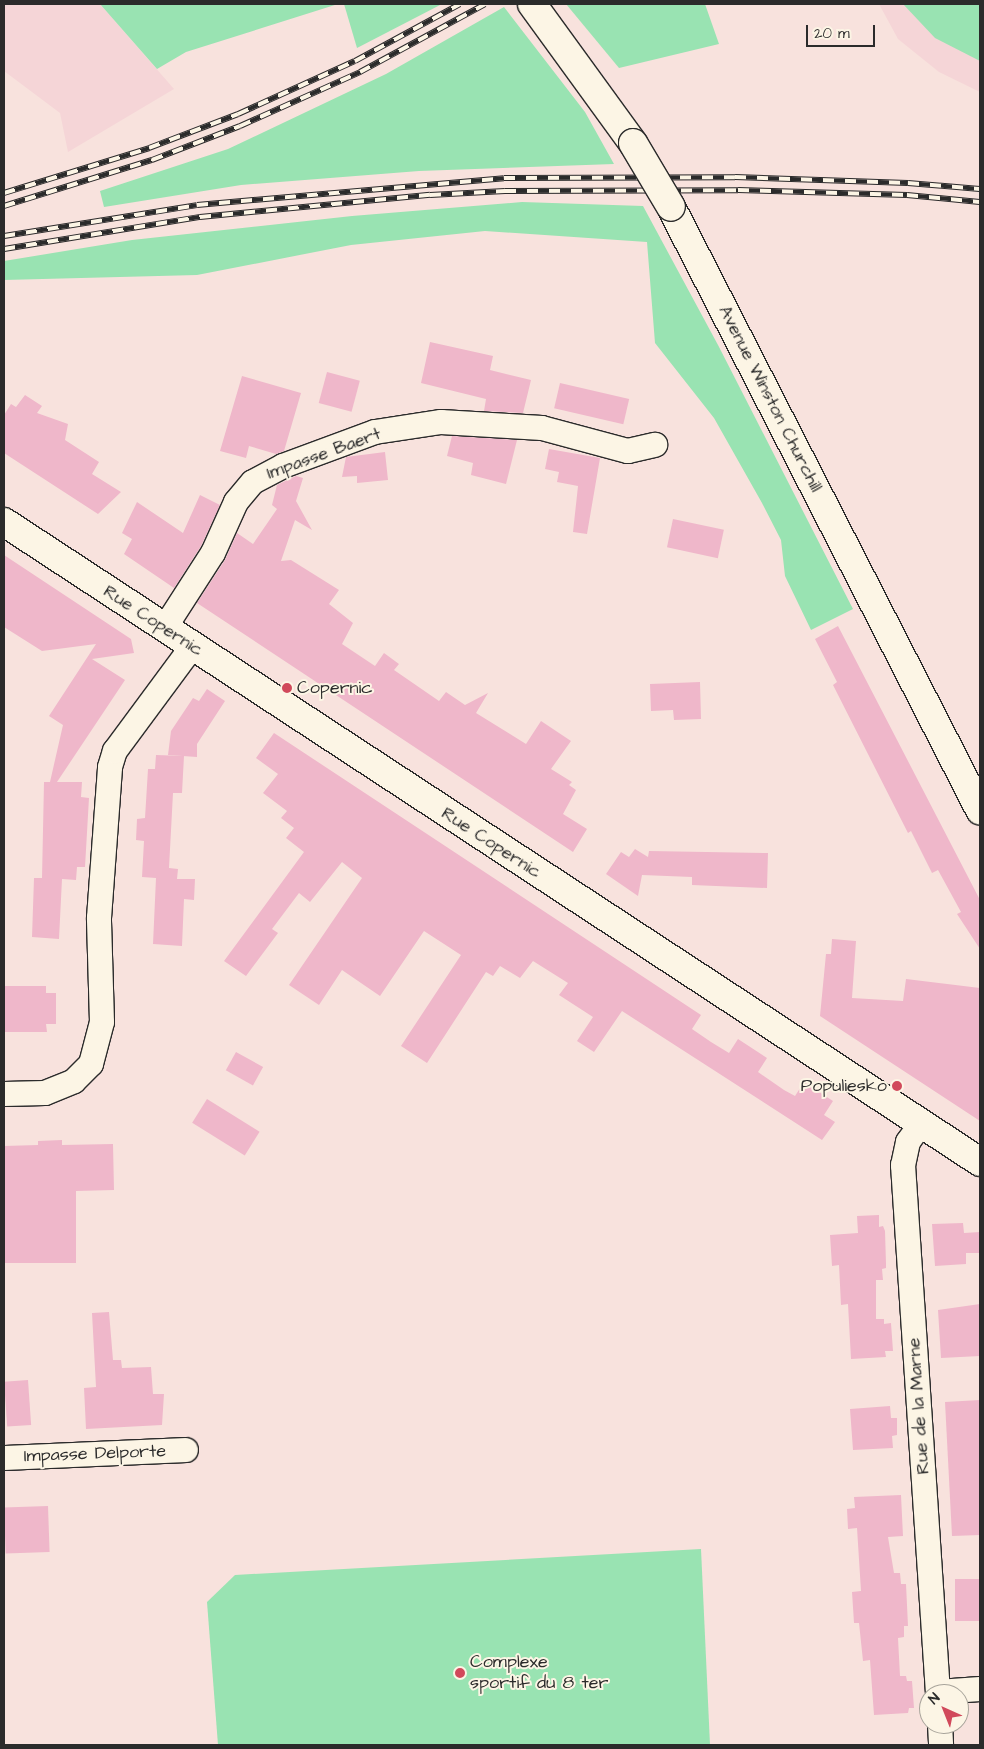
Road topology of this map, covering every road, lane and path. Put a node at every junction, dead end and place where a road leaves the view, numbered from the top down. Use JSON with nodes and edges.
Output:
{"nodes":[{"id":1,"x":532,"y":4,"type":"edge"},
{"id":2,"x":655,"y":445,"type":"dead end"},
{"id":3,"x":4,"y":522,"type":"edge"},
{"id":4,"x":164,"y":629,"type":"junction"},
{"id":5,"x":192,"y":647,"type":"junction"},
{"id":6,"x":980,"y":810,"type":"edge"},
{"id":7,"x":4,"y":1094,"type":"edge"},
{"id":8,"x":922,"y":1124,"type":"junction"},
{"id":9,"x":980,"y":1162,"type":"edge"},
{"id":10,"x":186,"y":1450,"type":"dead end"},
{"id":11,"x":4,"y":1458,"type":"edge"},
{"id":12,"x":937,"y":1684,"type":"edge"}],
"edges":[{"from":1,"to":6,"type":"street","name":"Avenue Winston Churchill","bridge":true},
{"from":2,"to":4,"type":"street","name":"Impasse Baert"},
{"from":3,"to":4,"type":"street","name":"Rue Copernic"},
{"from":4,"to":5,"type":"street","name":"Rue Copernic"},
{"from":5,"to":7,"type":"street"},
{"from":5,"to":8,"type":"street","name":"Rue Copernic"},
{"from":8,"to":9,"type":"street","name":"Rue Copernic"},
{"from":8,"to":12,"type":"street","name":"Rue de la Marne"},
{"from":10,"to":11,"type":"street","name":"Impasse Delporte"}]}
